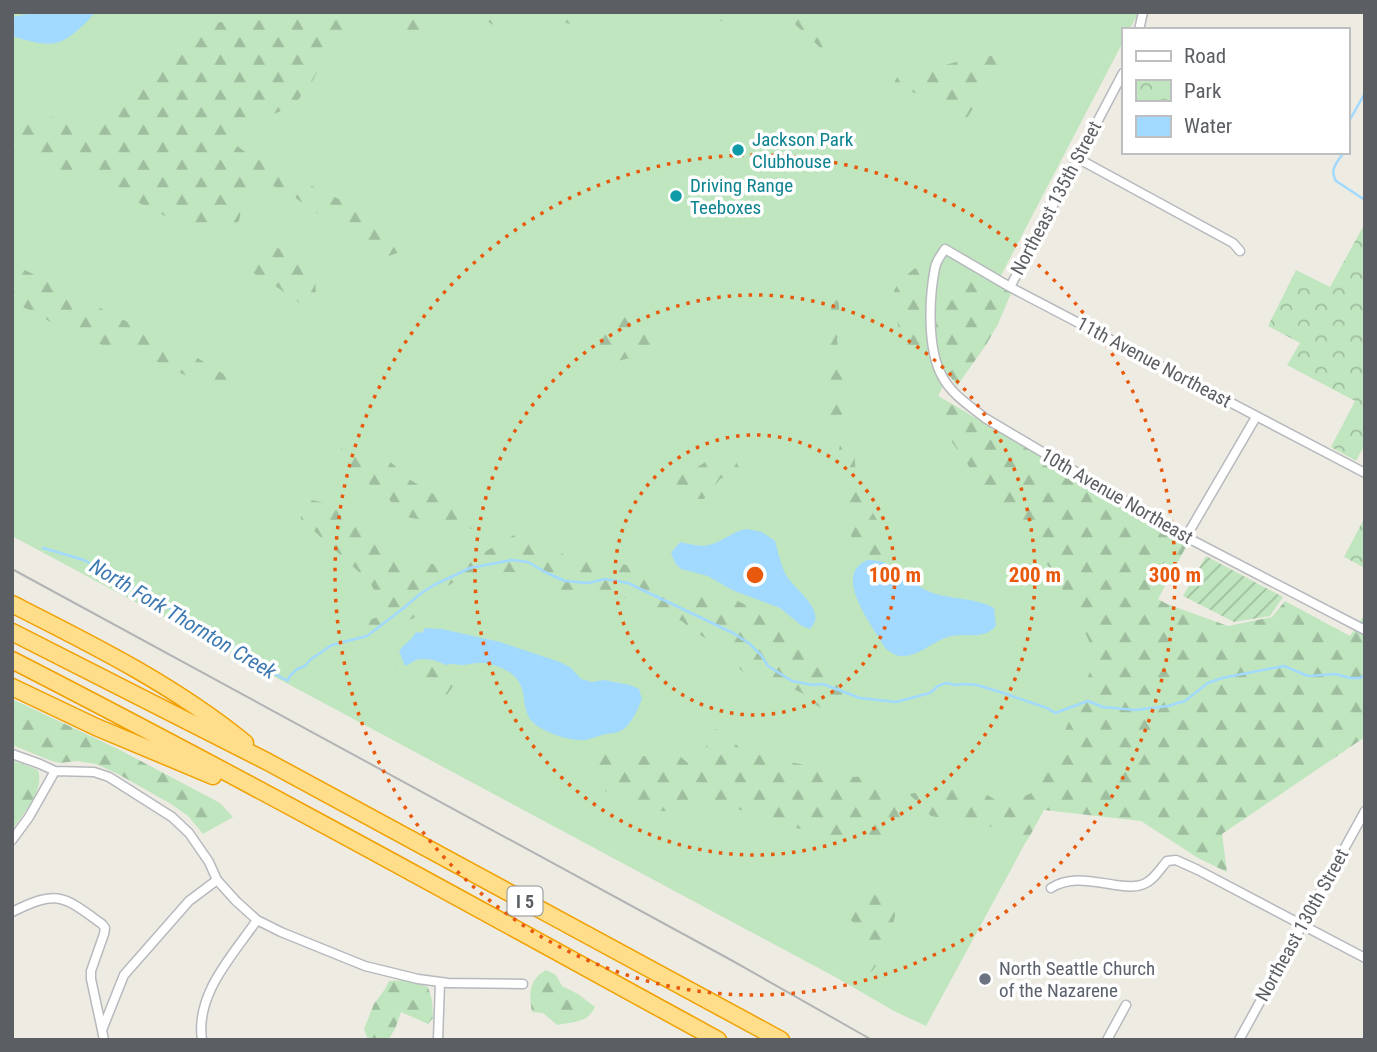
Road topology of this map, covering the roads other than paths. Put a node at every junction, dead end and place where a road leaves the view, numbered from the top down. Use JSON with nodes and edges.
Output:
{"nodes":[{"id":1,"x":1122,"y":75,"type":"edge"},
{"id":2,"x":1077,"y":159,"type":"junction"},
{"id":3,"x":1240,"y":251,"type":"dead end"},
{"id":4,"x":1010,"y":286,"type":"junction"},
{"id":5,"x":951,"y":389,"type":"joint"},
{"id":6,"x":1256,"y":417,"type":"junction"},
{"id":7,"x":1365,"y":473,"type":"edge"},
{"id":8,"x":1186,"y":537,"type":"junction"},
{"id":9,"x":12,"y":604,"type":"edge"},
{"id":10,"x":1365,"y":630,"type":"edge"},
{"id":11,"x":12,"y":632,"type":"edge"},
{"id":12,"x":12,"y":660,"type":"edge"},
{"id":13,"x":12,"y":687,"type":"edge"},
{"id":14,"x":12,"y":754,"type":"edge"},
{"id":15,"x":268,"y":762,"type":"junction"},
{"id":16,"x":55,"y":771,"type":"junction"},
{"id":17,"x":1365,"y":811,"type":"edge"},
{"id":18,"x":306,"y":816,"type":"junction"},
{"id":19,"x":12,"y":840,"type":"edge"},
{"id":20,"x":217,"y":880,"type":"junction"},
{"id":21,"x":1051,"y":888,"type":"dead end"},
{"id":22,"x":12,"y":912,"type":"edge"},
{"id":23,"x":257,"y":920,"type":"junction"},
{"id":24,"x":1301,"y":925,"type":"junction"},
{"id":25,"x":1365,"y":958,"type":"edge"},
{"id":26,"x":440,"y":982,"type":"junction"},
{"id":27,"x":523,"y":984,"type":"dead end"},
{"id":28,"x":1126,"y":1004,"type":"dead end"},
{"id":29,"x":102,"y":1030,"type":"junction"},
{"id":30,"x":104,"y":1040,"type":"edge"},
{"id":31,"x":202,"y":1040,"type":"edge"},
{"id":32,"x":438,"y":1040,"type":"edge"},
{"id":33,"x":718,"y":1040,"type":"edge"},
{"id":34,"x":781,"y":1040,"type":"edge"},
{"id":35,"x":1107,"y":1040,"type":"edge"},
{"id":36,"x":1239,"y":1040,"type":"edge"}],
"edges":[{"from":1,"to":2,"type":"street","name":"Northeast 135th Street"},
{"from":2,"to":3,"type":"street"},
{"from":2,"to":4,"type":"street","name":"Northeast 135th Street"},
{"from":4,"to":5,"type":"street","name":"11th Avenue Northeast"},
{"from":4,"to":6,"type":"street","name":"11th Avenue Northeast"},
{"from":5,"to":8,"type":"street","name":"10th Avenue Northeast"},
{"from":6,"to":7,"type":"street","name":"11th Avenue Northeast"},
{"from":6,"to":8,"type":"street"},
{"from":8,"to":10,"type":"street","name":"10th Avenue Northeast"},
{"from":9,"to":15,"type":"highway"},
{"from":11,"to":15,"type":"highway","number":"I 5"},
{"from":12,"to":18,"type":"highway","number":"I 5"},
{"from":13,"to":18,"type":"highway"},
{"from":14,"to":16,"type":"street"},
{"from":15,"to":34,"type":"highway","number":"I 5"},
{"from":16,"to":19,"type":"street"},
{"from":16,"to":20,"type":"street"},
{"from":17,"to":24,"type":"street","name":"Northeast 130th Street"},
{"from":18,"to":33,"type":"highway","number":"I 5"},
{"from":20,"to":23,"type":"street"},
{"from":20,"to":29,"type":"street"},
{"from":21,"to":24,"type":"street"},
{"from":22,"to":29,"type":"street"},
{"from":23,"to":26,"type":"street"},
{"from":23,"to":31,"type":"street"},
{"from":24,"to":25,"type":"street"},
{"from":24,"to":36,"type":"street","name":"Northeast 130th Street"},
{"from":26,"to":27,"type":"street"},
{"from":26,"to":32,"type":"street"},
{"from":28,"to":35,"type":"street"},
{"from":29,"to":30,"type":"street"}]}
